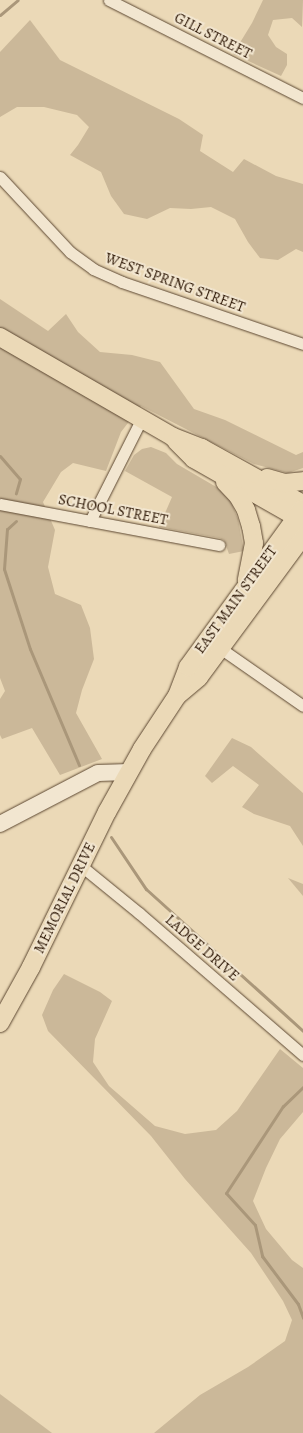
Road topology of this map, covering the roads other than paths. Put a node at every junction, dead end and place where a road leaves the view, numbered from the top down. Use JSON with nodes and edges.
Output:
{"nodes":[{"id":1,"x":109,"y":0,"type":"edge"},
{"id":2,"x":303,"y":98,"type":"edge"},
{"id":3,"x":0,"y":177,"type":"edge"},
{"id":4,"x":0,"y":336,"type":"edge"},
{"id":5,"x":303,"y":344,"type":"edge"},
{"id":6,"x":142,"y":418,"type":"junction"},
{"id":7,"x":173,"y":437,"type":"junction"},
{"id":8,"x":194,"y":459,"type":"junction"},
{"id":9,"x":239,"y":468,"type":"junction"},
{"id":10,"x":303,"y":481,"type":"edge"},
{"id":11,"x":0,"y":504,"type":"edge"},
{"id":12,"x":301,"y":512,"type":"edge"},
{"id":13,"x":90,"y":521,"type":"junction"},
{"id":14,"x":303,"y":536,"type":"edge"},
{"id":15,"x":219,"y":545,"type":"dead end"},
{"id":16,"x":246,"y":584,"type":"junction"},
{"id":17,"x":220,"y":648,"type":"junction"},
{"id":18,"x":177,"y":696,"type":"junction"},
{"id":19,"x":303,"y":706,"type":"edge"},
{"id":20,"x":129,"y":772,"type":"junction"},
{"id":21,"x":0,"y":824,"type":"edge"},
{"id":22,"x":80,"y":865,"type":"junction"},
{"id":23,"x":0,"y":1023,"type":"edge"},
{"id":24,"x":303,"y":1055,"type":"edge"}],
"edges":[{"from":1,"to":2,"type":"street","name":"GILL STREET"},
{"from":3,"to":5,"type":"street","name":"WEST SPRING STREET"},
{"from":4,"to":6,"type":"main road"},
{"from":6,"to":7,"type":"main road"},
{"from":6,"to":13,"type":"street"},
{"from":7,"to":8,"type":"main road"},
{"from":7,"to":9,"type":"main road"},
{"from":8,"to":12,"type":"main road"},
{"from":8,"to":16,"type":"main road"},
{"from":9,"to":10,"type":"main road"},
{"from":9,"to":12,"type":"main road"},
{"from":11,"to":13,"type":"street","name":"SCHOOL STREET"},
{"from":12,"to":16,"type":"main road","name":"EAST MAIN STREET"},
{"from":13,"to":15,"type":"street","name":"SCHOOL STREET"},
{"from":14,"to":17,"type":"main road","name":"EAST MAIN STREET"},
{"from":16,"to":18,"type":"main road","name":"EAST MAIN STREET"},
{"from":17,"to":18,"type":"main road","name":"EAST MAIN STREET"},
{"from":17,"to":19,"type":"street"},
{"from":18,"to":20,"type":"main road","name":"EAST MAIN STREET"},
{"from":20,"to":21,"type":"main road"},
{"from":20,"to":22,"type":"main road","name":"MEMORIAL DRIVE"},
{"from":22,"to":23,"type":"main road","name":"MEMORIAL DRIVE"},
{"from":22,"to":24,"type":"street","name":"LADGE DRIVE"}]}
